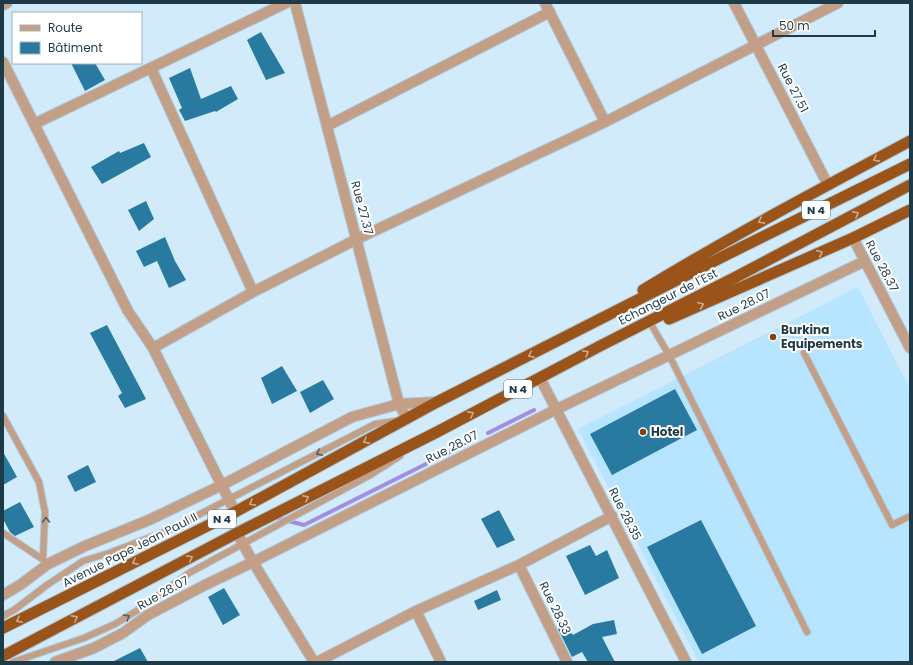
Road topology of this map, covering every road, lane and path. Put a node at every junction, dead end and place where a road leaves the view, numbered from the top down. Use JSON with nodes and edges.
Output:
{"nodes":[{"id":1,"x":8,"y":3,"type":"edge"},
{"id":2,"x":286,"y":3,"type":"edge"},
{"id":3,"x":295,"y":3,"type":"edge"},
{"id":4,"x":734,"y":3,"type":"edge"},
{"id":5,"x":838,"y":3,"type":"edge"},
{"id":6,"x":3,"y":5,"type":"edge"},
{"id":7,"x":547,"y":8,"type":"edge"},
{"id":8,"x":756,"y":45,"type":"junction"},
{"id":9,"x":3,"y":62,"type":"edge"},
{"id":10,"x":151,"y":68,"type":"junction"},
{"id":11,"x":605,"y":122,"type":"junction"},
{"id":12,"x":34,"y":124,"type":"junction"},
{"id":13,"x":327,"y":126,"type":"junction"},
{"id":14,"x":910,"y":141,"type":"edge"},
{"id":15,"x":910,"y":164,"type":"edge"},
{"id":16,"x":828,"y":185,"type":"junction"},
{"id":17,"x":910,"y":185,"type":"edge"},
{"id":18,"x":910,"y":210,"type":"edge"},
{"id":19,"x":853,"y":238,"type":"junction"},
{"id":20,"x":357,"y":239,"type":"junction"},
{"id":21,"x":865,"y":261,"type":"junction"},
{"id":22,"x":253,"y":292,"type":"junction"},
{"id":23,"x":652,"y":326,"type":"junction"},
{"id":24,"x":566,"y":337,"type":"junction"},
{"id":25,"x":600,"y":346,"type":"junction"},
{"id":26,"x":152,"y":348,"type":"junction"},
{"id":27,"x":910,"y":348,"type":"edge"},
{"id":28,"x":804,"y":353,"type":"dead end"},
{"id":29,"x":669,"y":355,"type":"junction"},
{"id":30,"x":540,"y":378,"type":"junction"},
{"id":31,"x":437,"y":402,"type":"junction"},
{"id":32,"x":399,"y":404,"type":"junction"},
{"id":33,"x":557,"y":409,"type":"junction"},
{"id":34,"x":3,"y":416,"type":"edge"},
{"id":35,"x":407,"y":419,"type":"junction"},
{"id":36,"x":437,"y":432,"type":"junction"},
{"id":37,"x":222,"y":485,"type":"junction"},
{"id":38,"x":228,"y":499,"type":"junction"},
{"id":39,"x":235,"y":512,"type":"junction"},
{"id":40,"x":612,"y":516,"type":"junction"},
{"id":41,"x":910,"y":516,"type":"edge"},
{"id":42,"x":3,"y":533,"type":"edge"},
{"id":43,"x":237,"y":533,"type":"junction"},
{"id":44,"x":243,"y":544,"type":"junction"},
{"id":45,"x":45,"y":561,"type":"junction"},
{"id":46,"x":253,"y":562,"type":"junction"},
{"id":47,"x":519,"y":565,"type":"junction"},
{"id":48,"x":3,"y":595,"type":"edge"},
{"id":49,"x":416,"y":611,"type":"junction"},
{"id":50,"x":3,"y":616,"type":"edge"},
{"id":51,"x":3,"y":628,"type":"edge"},
{"id":52,"x":807,"y":632,"type":"dead end"},
{"id":53,"x":3,"y":656,"type":"edge"},
{"id":54,"x":13,"y":662,"type":"edge"},
{"id":55,"x":55,"y":662,"type":"edge"},
{"id":56,"x":316,"y":662,"type":"edge"},
{"id":57,"x":441,"y":662,"type":"edge"},
{"id":58,"x":567,"y":662,"type":"edge"},
{"id":59,"x":686,"y":662,"type":"edge"}],
"edges":[{"from":1,"to":6,"type":"street"},
{"from":2,"to":10,"type":"street"},
{"from":3,"to":13,"type":"street","name":"Rue 27.37"},
{"from":4,"to":8,"type":"street","name":"Rue 27.51"},
{"from":5,"to":8,"type":"street"},
{"from":7,"to":11,"type":"street"},
{"from":7,"to":13,"type":"street"},
{"from":8,"to":11,"type":"street"},
{"from":8,"to":16,"type":"street","name":"Rue 27.51"},
{"from":9,"to":12,"type":"street"},
{"from":10,"to":12,"type":"street"},
{"from":10,"to":22,"type":"street"},
{"from":11,"to":20,"type":"street"},
{"from":12,"to":26,"type":"street"},
{"from":13,"to":20,"type":"street","name":"Rue 27.37"},
{"from":14,"to":16,"type":"highway","one_way":true},
{"from":15,"to":24,"type":"highway","name":"Echangeur de l´Est","number":"N 4"},
{"from":16,"to":24,"type":"highway","one_way":true},
{"from":25,"to":17,"type":"highway","name":"Echangeur de l´Est","number":"N 4","one_way":true},
{"from":18,"to":19,"type":"highway"},
{"from":19,"to":21,"type":"street","name":"Rue 28.37"},
{"from":23,"to":19,"type":"highway","one_way":true},
{"from":20,"to":22,"type":"street"},
{"from":20,"to":32,"type":"street","name":"Rue 27.37"},
{"from":21,"to":27,"type":"street","name":"Rue 28.37"},
{"from":21,"to":29,"type":"street","name":"Rue 28.07"},
{"from":22,"to":26,"type":"street"},
{"from":23,"to":25,"type":"highway"},
{"from":23,"to":29,"type":"lane"},
{"from":24,"to":31,"type":"highway","name":"Echangeur de l´Est","number":"N 4","one_way":true},
{"from":30,"to":25,"type":"highway","name":"Echangeur de l´Est","number":"N 4","one_way":true},
{"from":26,"to":37,"type":"street"},
{"from":28,"to":41,"type":"lane"},
{"from":29,"to":33,"type":"street","name":"Rue 28.07"},
{"from":29,"to":52,"type":"lane"},
{"from":30,"to":33,"type":"street","name":"Rue 28.35"},
{"from":36,"to":30,"type":"highway","name":"Echangeur de l´Est","number":"N 4","one_way":true},
{"from":31,"to":32,"type":"street"},
{"from":31,"to":35,"type":"highway","name":"Avenue Pape Jean Paul II","number":"N 4"},
{"from":32,"to":35,"type":"street","name":"Rue 27.37"},
{"from":32,"to":37,"type":"street"},
{"from":33,"to":40,"type":"street","name":"Rue 28.35"},
{"from":33,"to":46,"type":"street","name":"Rue 28.07"},
{"from":45,"to":34,"type":"lane","one_way":true},
{"from":35,"to":38,"type":"lane","one_way":true},
{"from":35,"to":39,"type":"highway","name":"Avenue Pape Jean Paul II","number":"N 4","one_way":true},
{"from":43,"to":36,"type":"highway","number":"N 4","one_way":true},
{"from":36,"to":44,"type":"lane"},
{"from":37,"to":38,"type":"street"},
{"from":37,"to":45,"type":"street"},
{"from":38,"to":39,"type":"street"},
{"from":38,"to":50,"type":"lane"},
{"from":39,"to":51,"type":"highway","name":"Avenue Pape Jean Paul II","number":"N 4","one_way":true},
{"from":40,"to":47,"type":"street"},
{"from":40,"to":59,"type":"street","name":"Rue 28.35"},
{"from":42,"to":45,"type":"lane"},
{"from":43,"to":44,"type":"street"},
{"from":53,"to":43,"type":"highway","number":"N 4","one_way":true},
{"from":44,"to":46,"type":"street"},
{"from":54,"to":44,"type":"lane","one_way":true},
{"from":45,"to":48,"type":"street"},
{"from":46,"to":55,"type":"street","name":"Rue 28.07"},
{"from":46,"to":56,"type":"street"},
{"from":47,"to":49,"type":"street"},
{"from":47,"to":58,"type":"street","name":"Rue 28.33"},
{"from":49,"to":56,"type":"street"},
{"from":49,"to":57,"type":"street"}]}
